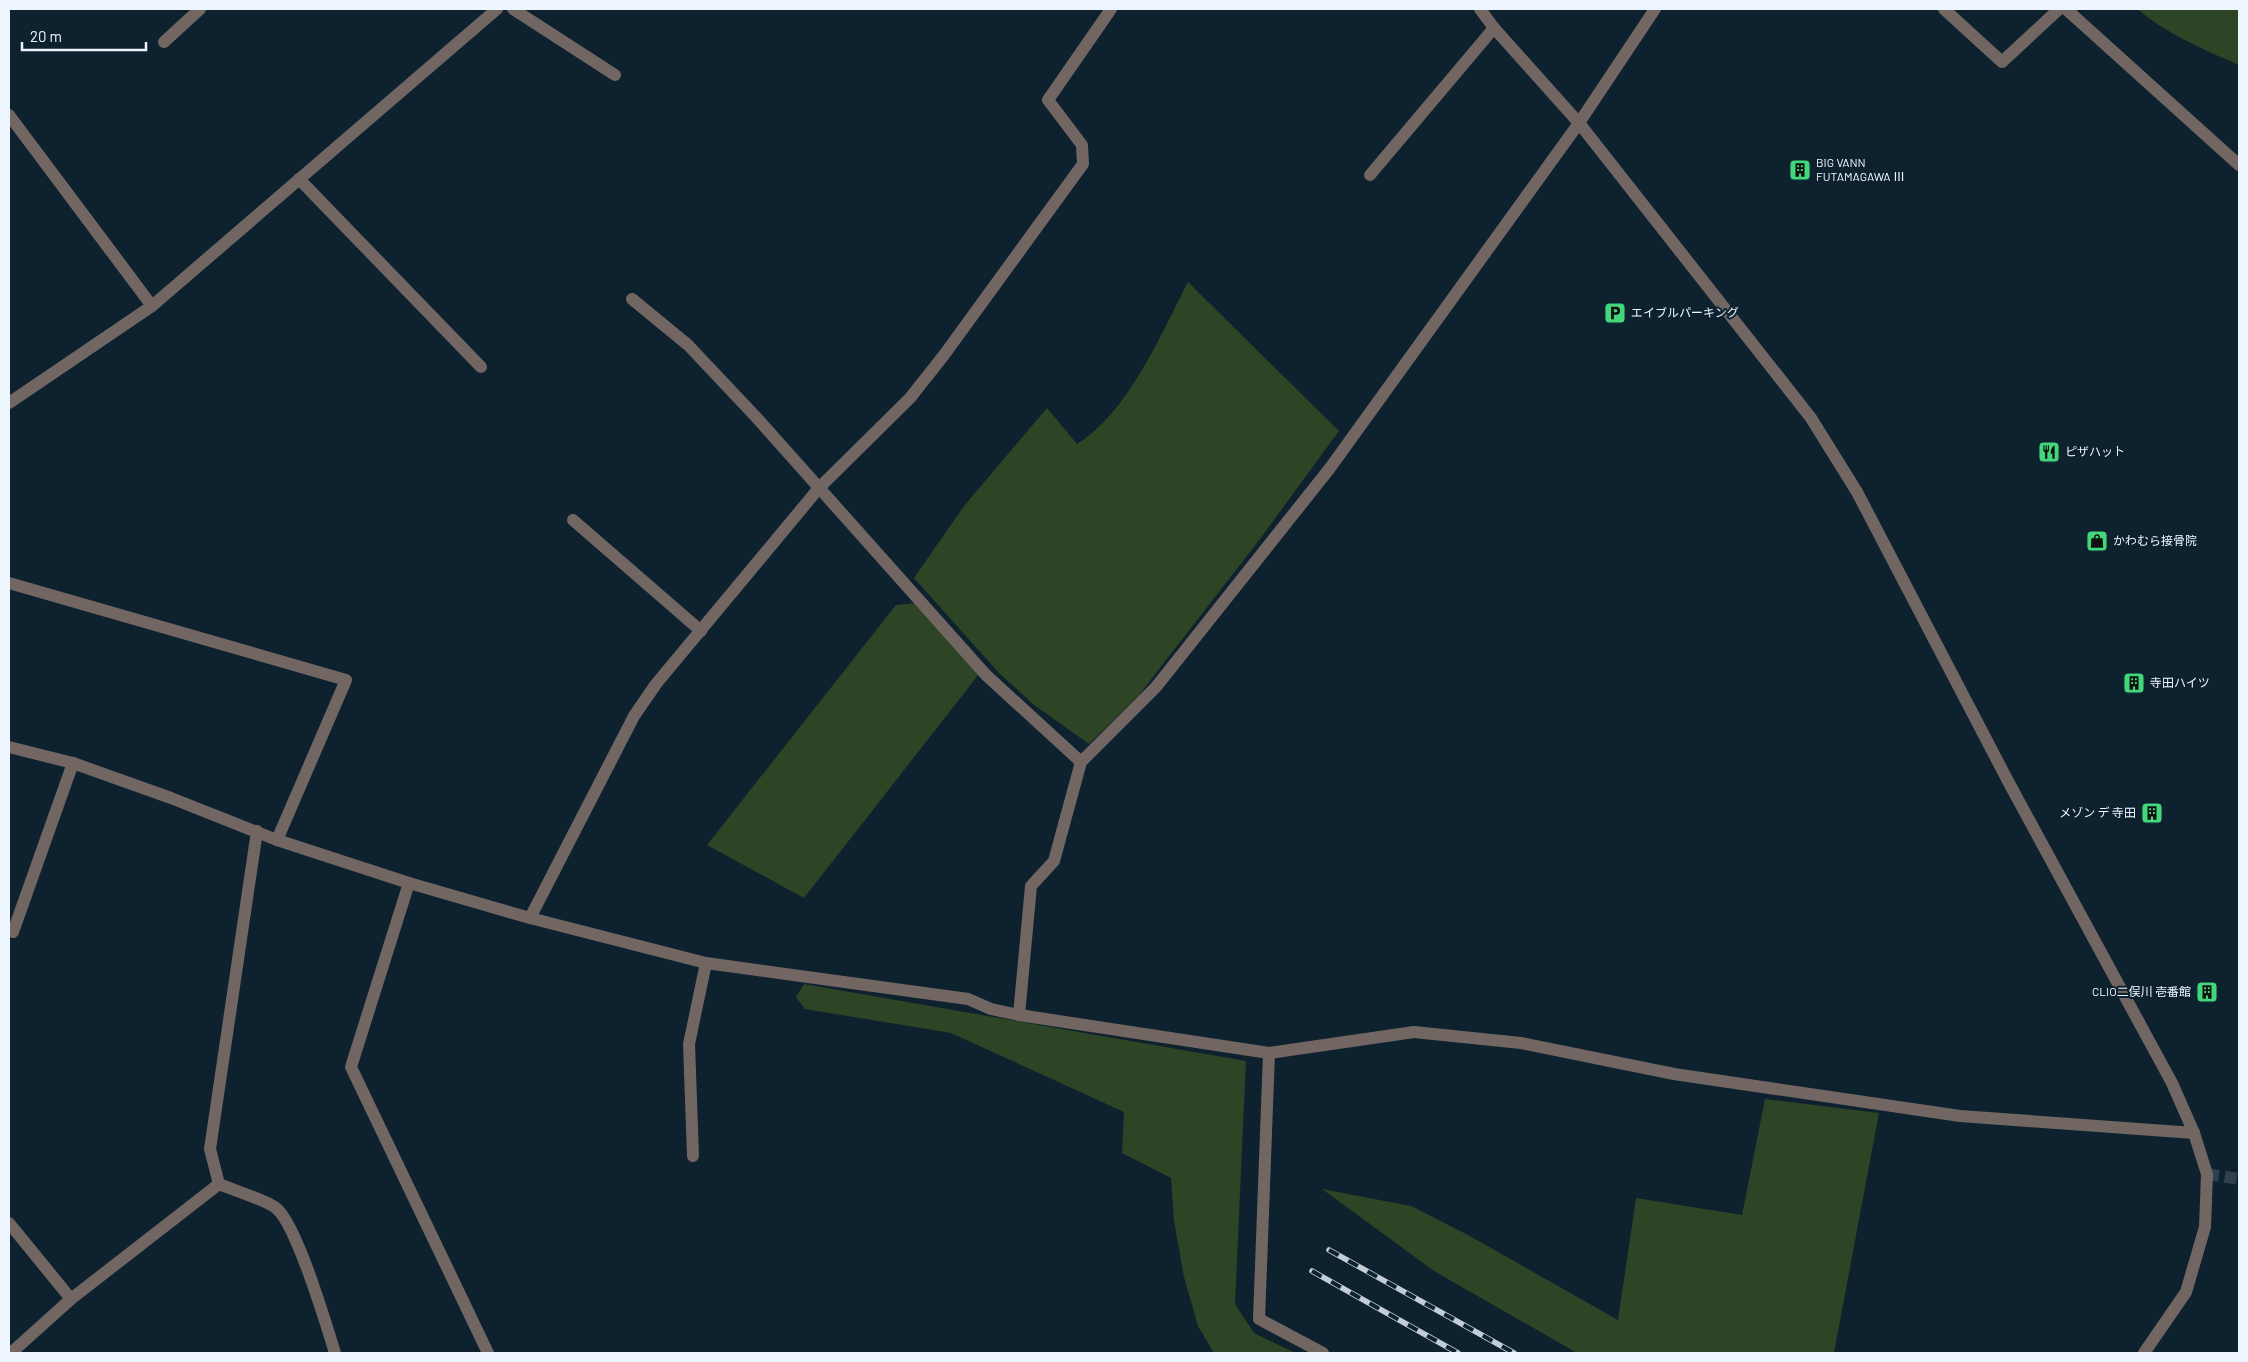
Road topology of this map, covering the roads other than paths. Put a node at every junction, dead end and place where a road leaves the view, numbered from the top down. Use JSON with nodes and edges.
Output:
{"nodes":[{"id":1,"x":200,"y":9,"type":"edge"},
{"id":2,"x":497,"y":9,"type":"edge"},
{"id":3,"x":513,"y":9,"type":"edge"},
{"id":4,"x":1111,"y":9,"type":"edge"},
{"id":5,"x":1480,"y":9,"type":"edge"},
{"id":6,"x":1655,"y":9,"type":"edge"},
{"id":7,"x":1944,"y":9,"type":"edge"},
{"id":8,"x":2059,"y":9,"type":"edge"},
{"id":9,"x":2066,"y":9,"type":"edge"},
{"id":10,"x":1494,"y":28,"type":"junction"},
{"id":11,"x":164,"y":42,"type":"dead end"},
{"id":12,"x":614,"y":75,"type":"dead end"},
{"id":13,"x":9,"y":115,"type":"edge"},
{"id":14,"x":1579,"y":123,"type":"junction"},
{"id":15,"x":2239,"y":165,"type":"edge"},
{"id":16,"x":1370,"y":176,"type":"dead end"},
{"id":17,"x":299,"y":179,"type":"junction"},
{"id":18,"x":632,"y":299,"type":"dead end"},
{"id":19,"x":152,"y":306,"type":"junction"},
{"id":20,"x":481,"y":367,"type":"dead end"},
{"id":21,"x":9,"y":403,"type":"edge"},
{"id":22,"x":819,"y":488,"type":"junction"},
{"id":23,"x":573,"y":520,"type":"dead end"},
{"id":24,"x":9,"y":583,"type":"edge"},
{"id":25,"x":701,"y":630,"type":"junction"},
{"id":26,"x":9,"y":747,"type":"edge"},
{"id":27,"x":1081,"y":762,"type":"junction"},
{"id":28,"x":73,"y":763,"type":"junction"},
{"id":29,"x":256,"y":832,"type":"junction"},
{"id":30,"x":277,"y":840,"type":"junction"},
{"id":31,"x":409,"y":884,"type":"junction"},
{"id":32,"x":530,"y":918,"type":"junction"},
{"id":33,"x":13,"y":932,"type":"dead end"},
{"id":34,"x":706,"y":962,"type":"junction"},
{"id":35,"x":1019,"y":1015,"type":"junction"},
{"id":36,"x":1269,"y":1053,"type":"junction"},
{"id":37,"x":2194,"y":1133,"type":"junction"},
{"id":38,"x":693,"y":1156,"type":"dead end"},
{"id":39,"x":219,"y":1184,"type":"junction"},
{"id":40,"x":9,"y":1223,"type":"edge"},
{"id":41,"x":72,"y":1299,"type":"junction"},
{"id":42,"x":11,"y":1353,"type":"edge"},
{"id":43,"x":335,"y":1353,"type":"edge"},
{"id":44,"x":488,"y":1353,"type":"edge"},
{"id":45,"x":1323,"y":1353,"type":"edge"},
{"id":46,"x":2144,"y":1353,"type":"edge"}],
"edges":[{"from":1,"to":11,"type":"street"},
{"from":2,"to":17,"type":"street"},
{"from":3,"to":12,"type":"street"},
{"from":4,"to":22,"type":"street"},
{"from":5,"to":10,"type":"street"},
{"from":6,"to":14,"type":"street"},
{"from":7,"to":8,"type":"street"},
{"from":9,"to":15,"type":"street"},
{"from":10,"to":14,"type":"street"},
{"from":10,"to":16,"type":"street"},
{"from":13,"to":19,"type":"street"},
{"from":14,"to":27,"type":"street"},
{"from":14,"to":37,"type":"street"},
{"from":17,"to":19,"type":"street"},
{"from":17,"to":20,"type":"street"},
{"from":18,"to":22,"type":"street"},
{"from":19,"to":21,"type":"street"},
{"from":22,"to":25,"type":"street"},
{"from":22,"to":27,"type":"street"},
{"from":23,"to":25,"type":"street"},
{"from":24,"to":30,"type":"street"},
{"from":25,"to":32,"type":"street"},
{"from":26,"to":28,"type":"street"},
{"from":27,"to":35,"type":"street"},
{"from":28,"to":29,"type":"street"},
{"from":28,"to":33,"type":"street"},
{"from":29,"to":30,"type":"street"},
{"from":29,"to":39,"type":"street"},
{"from":30,"to":31,"type":"street"},
{"from":31,"to":32,"type":"street"},
{"from":31,"to":44,"type":"street"},
{"from":32,"to":34,"type":"street"},
{"from":34,"to":35,"type":"street"},
{"from":34,"to":38,"type":"street"},
{"from":35,"to":36,"type":"street"},
{"from":36,"to":37,"type":"street"},
{"from":36,"to":45,"type":"street"},
{"from":37,"to":46,"type":"street"},
{"from":39,"to":41,"type":"street"},
{"from":39,"to":43,"type":"street"},
{"from":40,"to":41,"type":"street"},
{"from":41,"to":42,"type":"street"}]}
